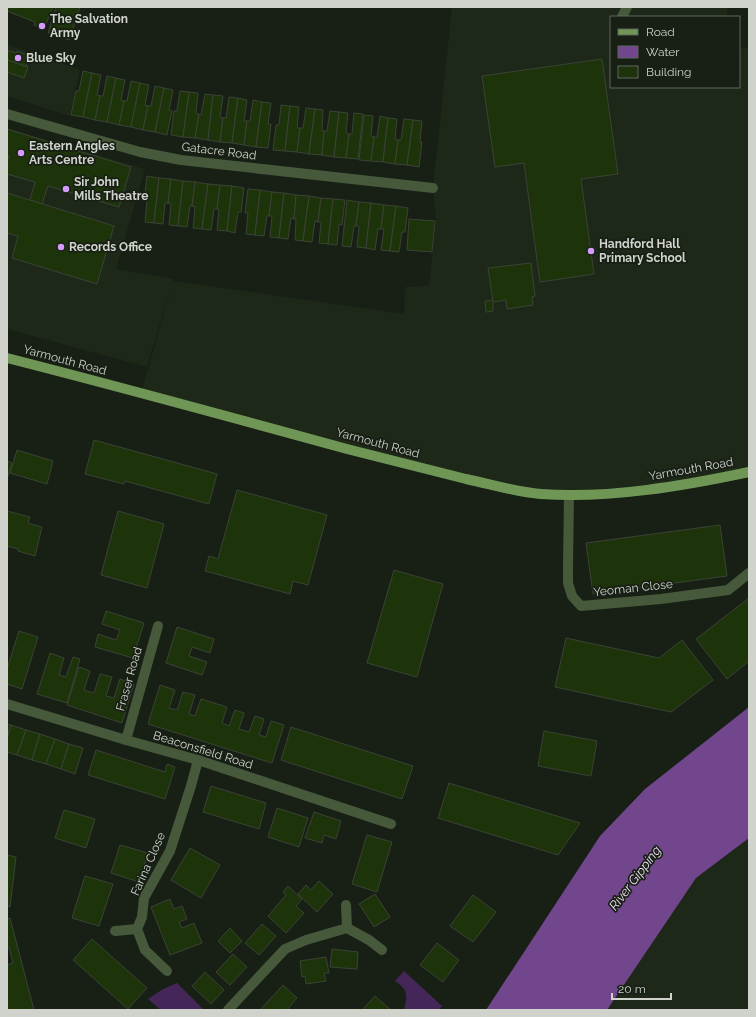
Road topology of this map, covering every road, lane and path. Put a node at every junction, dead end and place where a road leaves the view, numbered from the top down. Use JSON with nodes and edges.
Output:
{"nodes":[{"id":1,"x":627,"y":7,"type":"edge"},
{"id":2,"x":622,"y":16,"type":"edge"},
{"id":3,"x":7,"y":114,"type":"edge"},
{"id":4,"x":433,"y":188,"type":"dead end"},
{"id":5,"x":7,"y":358,"type":"edge"},
{"id":6,"x":749,"y":472,"type":"edge"},
{"id":7,"x":569,"y":495,"type":"junction"},
{"id":8,"x":749,"y":574,"type":"edge"},
{"id":9,"x":158,"y":626,"type":"dead end"},
{"id":10,"x":7,"y":704,"type":"edge"},
{"id":11,"x":126,"y":740,"type":"junction"},
{"id":12,"x":198,"y":760,"type":"junction"},
{"id":13,"x":391,"y":824,"type":"dead end"},
{"id":14,"x":346,"y":905,"type":"dead end"},
{"id":15,"x":347,"y":928,"type":"junction"},
{"id":16,"x":137,"y":929,"type":"junction"},
{"id":17,"x":115,"y":931,"type":"dead end"},
{"id":18,"x":382,"y":950,"type":"dead end"},
{"id":19,"x":166,"y":971,"type":"dead end"},
{"id":20,"x":228,"y":1010,"type":"edge"}],
"edges":[{"from":1,"to":2,"type":"street"},
{"from":3,"to":4,"type":"street","name":"Gatacre Road"},
{"from":5,"to":7,"type":"main road","name":"Yarmouth Road"},
{"from":6,"to":7,"type":"main road","name":"Yarmouth Road"},
{"from":7,"to":8,"type":"street","name":"Yeoman Close"},
{"from":9,"to":11,"type":"street","name":"Fraser Road"},
{"from":10,"to":11,"type":"street","name":"Beaconsfield Road"},
{"from":11,"to":12,"type":"street","name":"Beaconsfield Road"},
{"from":12,"to":13,"type":"street","name":"Beaconsfield Road"},
{"from":12,"to":16,"type":"street","name":"Farina Close"},
{"from":14,"to":15,"type":"street"},
{"from":15,"to":18,"type":"street"},
{"from":15,"to":20,"type":"street"},
{"from":16,"to":17,"type":"street"},
{"from":16,"to":19,"type":"street"}]}
